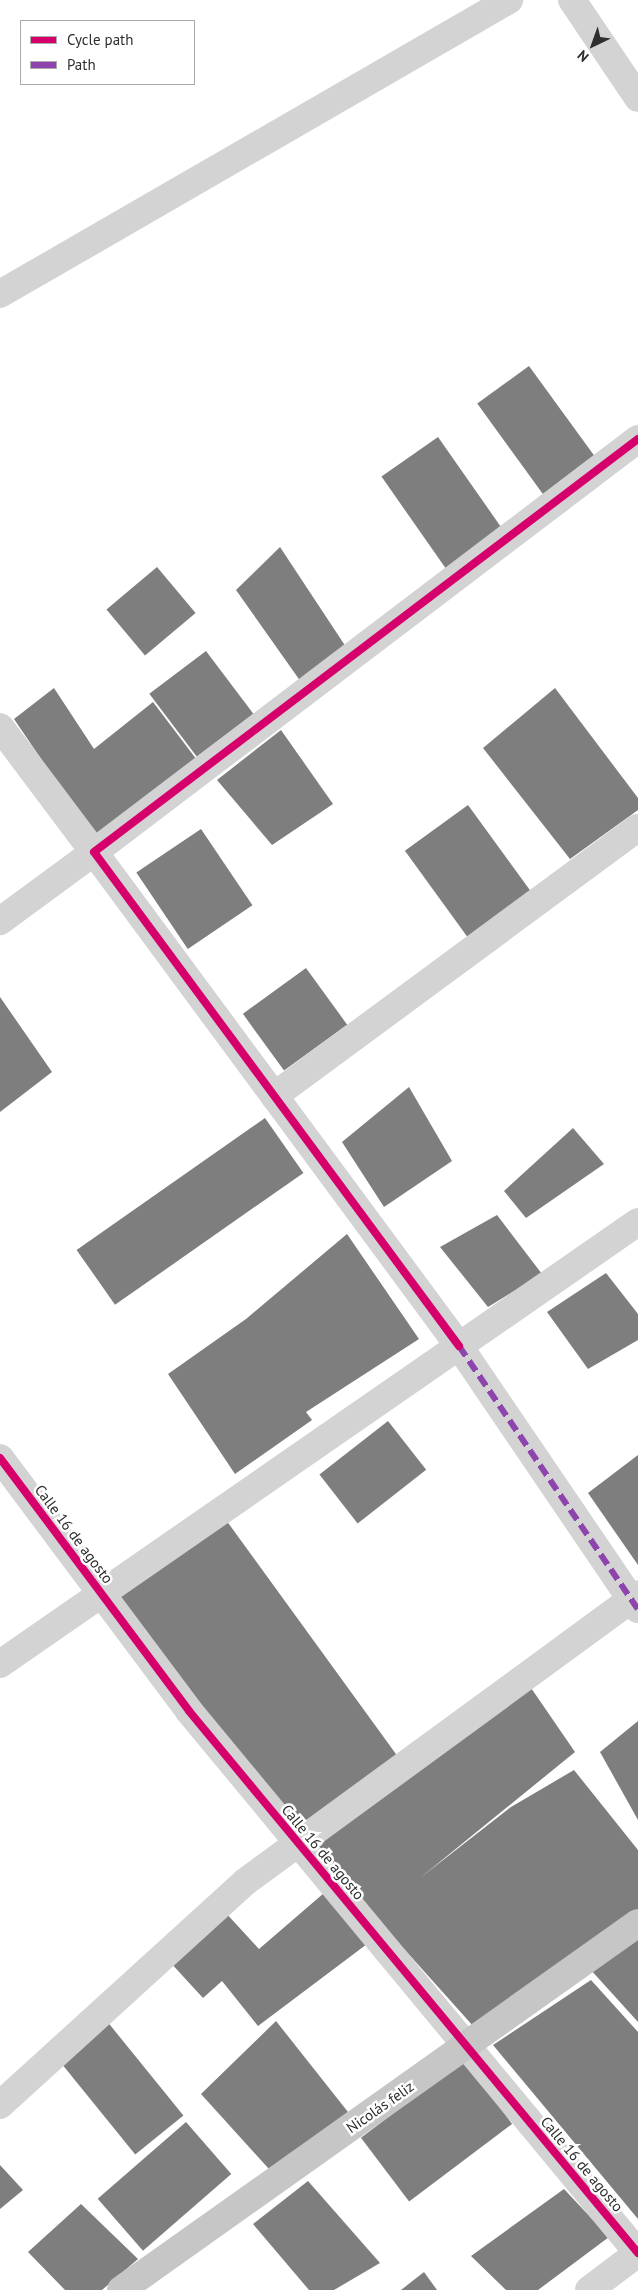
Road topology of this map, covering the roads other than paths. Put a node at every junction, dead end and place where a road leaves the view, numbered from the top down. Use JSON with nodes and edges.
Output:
{"nodes":[{"id":1,"x":509,"y":0,"type":"edge"},
{"id":2,"x":572,"y":0,"type":"edge"},
{"id":3,"x":638,"y":98,"type":"edge"},
{"id":4,"x":0,"y":294,"type":"edge"},
{"id":5,"x":638,"y":439,"type":"edge"},
{"id":6,"x":0,"y":727,"type":"edge"},
{"id":7,"x":638,"y":828,"type":"edge"},
{"id":8,"x":94,"y":852,"type":"junction"},
{"id":9,"x":0,"y":921,"type":"edge"},
{"id":10,"x":274,"y":1096,"type":"junction"},
{"id":11,"x":638,"y":1222,"type":"edge"},
{"id":12,"x":459,"y":1346,"type":"junction"},
{"id":13,"x":0,"y":1458,"type":"edge"},
{"id":14,"x":101,"y":1594,"type":"junction"},
{"id":15,"x":636,"y":1600,"type":"edge"},
{"id":16,"x":0,"y":1664,"type":"edge"},
{"id":17,"x":299,"y":1843,"type":"junction"},
{"id":18,"x":638,"y":1923,"type":"edge"},
{"id":19,"x":466,"y":2046,"type":"junction"},
{"id":20,"x":0,"y":2105,"type":"edge"},
{"id":21,"x":638,"y":2253,"type":"edge"},
{"id":22,"x":141,"y":2282,"type":"edge"},
{"id":23,"x":121,"y":2290,"type":"edge"},
{"id":24,"x":588,"y":2290,"type":"edge"}],
"edges":[{"from":1,"to":4,"type":"street"},
{"from":2,"to":3,"type":"street"},
{"from":5,"to":8,"type":"street"},
{"from":6,"to":8,"type":"street"},
{"from":7,"to":10,"type":"street"},
{"from":8,"to":9,"type":"street"},
{"from":8,"to":10,"type":"street"},
{"from":10,"to":12,"type":"street"},
{"from":11,"to":12,"type":"street"},
{"from":12,"to":14,"type":"street"},
{"from":12,"to":15,"type":"street"},
{"from":13,"to":14,"type":"street","name":"Calle 16 de agosto"},
{"from":14,"to":16,"type":"street"},
{"from":14,"to":17,"type":"street","name":"Calle 16 de agosto"},
{"from":15,"to":17,"type":"street"},
{"from":17,"to":19,"type":"street","name":"Calle 16 de agosto"},
{"from":17,"to":20,"type":"street"},
{"from":18,"to":19,"type":"main road","name":"Nicolás feliz"},
{"from":19,"to":21,"type":"street","name":"Calle 16 de agosto"},
{"from":19,"to":22,"type":"main road","name":"Nicolás feliz"},
{"from":21,"to":24,"type":"street"},
{"from":22,"to":23,"type":"main road","name":"Nicolás feliz"}]}
